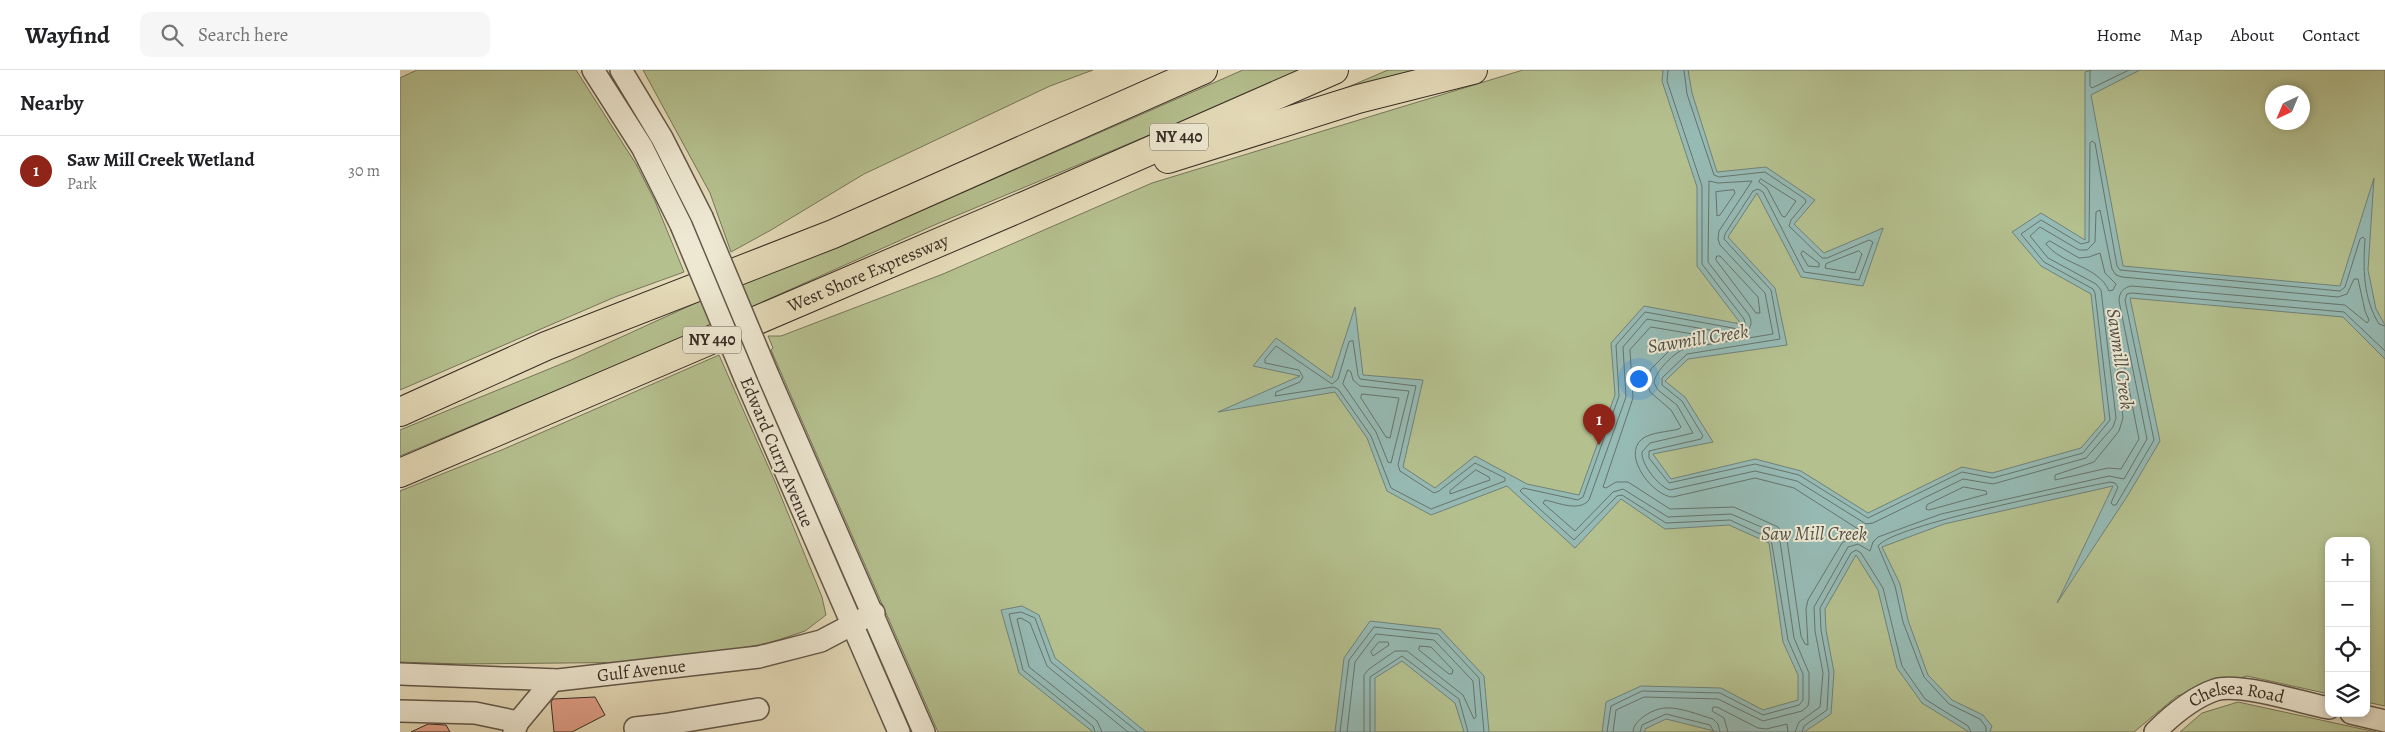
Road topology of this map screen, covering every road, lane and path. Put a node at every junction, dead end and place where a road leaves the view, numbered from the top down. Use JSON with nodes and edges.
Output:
{"nodes":[{"id":1,"x":593,"y":70,"type":"edge"},
{"id":2,"x":621,"y":70,"type":"edge"},
{"id":3,"x":1203,"y":70,"type":"edge"},
{"id":4,"x":1334,"y":70,"type":"edge"},
{"id":5,"x":1473,"y":70,"type":"edge"},
{"id":6,"x":1024,"y":206,"type":"junction"},
{"id":7,"x":546,"y":346,"type":"junction"},
{"id":8,"x":400,"y":403,"type":"edge"},
{"id":9,"x":400,"y":412,"type":"edge"},
{"id":10,"x":400,"y":473,"type":"edge"},
{"id":11,"x":874,"y":613,"type":"junction"},
{"id":12,"x":852,"y":625,"type":"junction"},
{"id":13,"x":400,"y":674,"type":"edge"},
{"id":14,"x":553,"y":680,"type":"junction"},
{"id":15,"x":2325,"y":707,"type":"edge"},
{"id":16,"x":758,"y":710,"type":"dead end"},
{"id":17,"x":400,"y":711,"type":"edge"},
{"id":18,"x":2368,"y":717,"type":"edge"},
{"id":19,"x":2385,"y":721,"type":"edge"},
{"id":20,"x":516,"y":727,"type":"edge"},
{"id":21,"x":634,"y":728,"type":"dead end"},
{"id":22,"x":662,"y":729,"type":"edge"},
{"id":23,"x":898,"y":732,"type":"edge"},
{"id":24,"x":924,"y":732,"type":"edge"},
{"id":25,"x":2155,"y":732,"type":"edge"}],
"edges":[{"from":1,"to":12,"type":"street","name":"Edward Curry Avenue","bridge":true},
{"from":2,"to":11,"type":"street","name":"Edward Curry Avenue","bridge":true},
{"from":3,"to":7,"type":"highway"},
{"from":4,"to":6,"type":"highway","name":"West Shore Expressway","number":"NY 440"},
{"from":5,"to":6,"type":"highway"},
{"from":6,"to":10,"type":"highway","name":"West Shore Expressway","number":"NY 440"},
{"from":7,"to":8,"type":"highway"},
{"from":7,"to":9,"type":"highway"},
{"from":11,"to":12,"type":"street","name":"Gulf Avenue"},
{"from":11,"to":24,"type":"street","name":"Edward Curry Avenue"},
{"from":12,"to":14,"type":"street","name":"Gulf Avenue"},
{"from":12,"to":23,"type":"street","name":"Edward Curry Avenue"},
{"from":13,"to":14,"type":"street","name":"Gulf Avenue"},
{"from":14,"to":20,"type":"street"},
{"from":15,"to":25,"type":"street","name":"Chelsea Road"},
{"from":16,"to":22,"type":"street"},
{"from":17,"to":20,"type":"street"},
{"from":18,"to":19,"type":"street"},
{"from":21,"to":22,"type":"street"}]}
